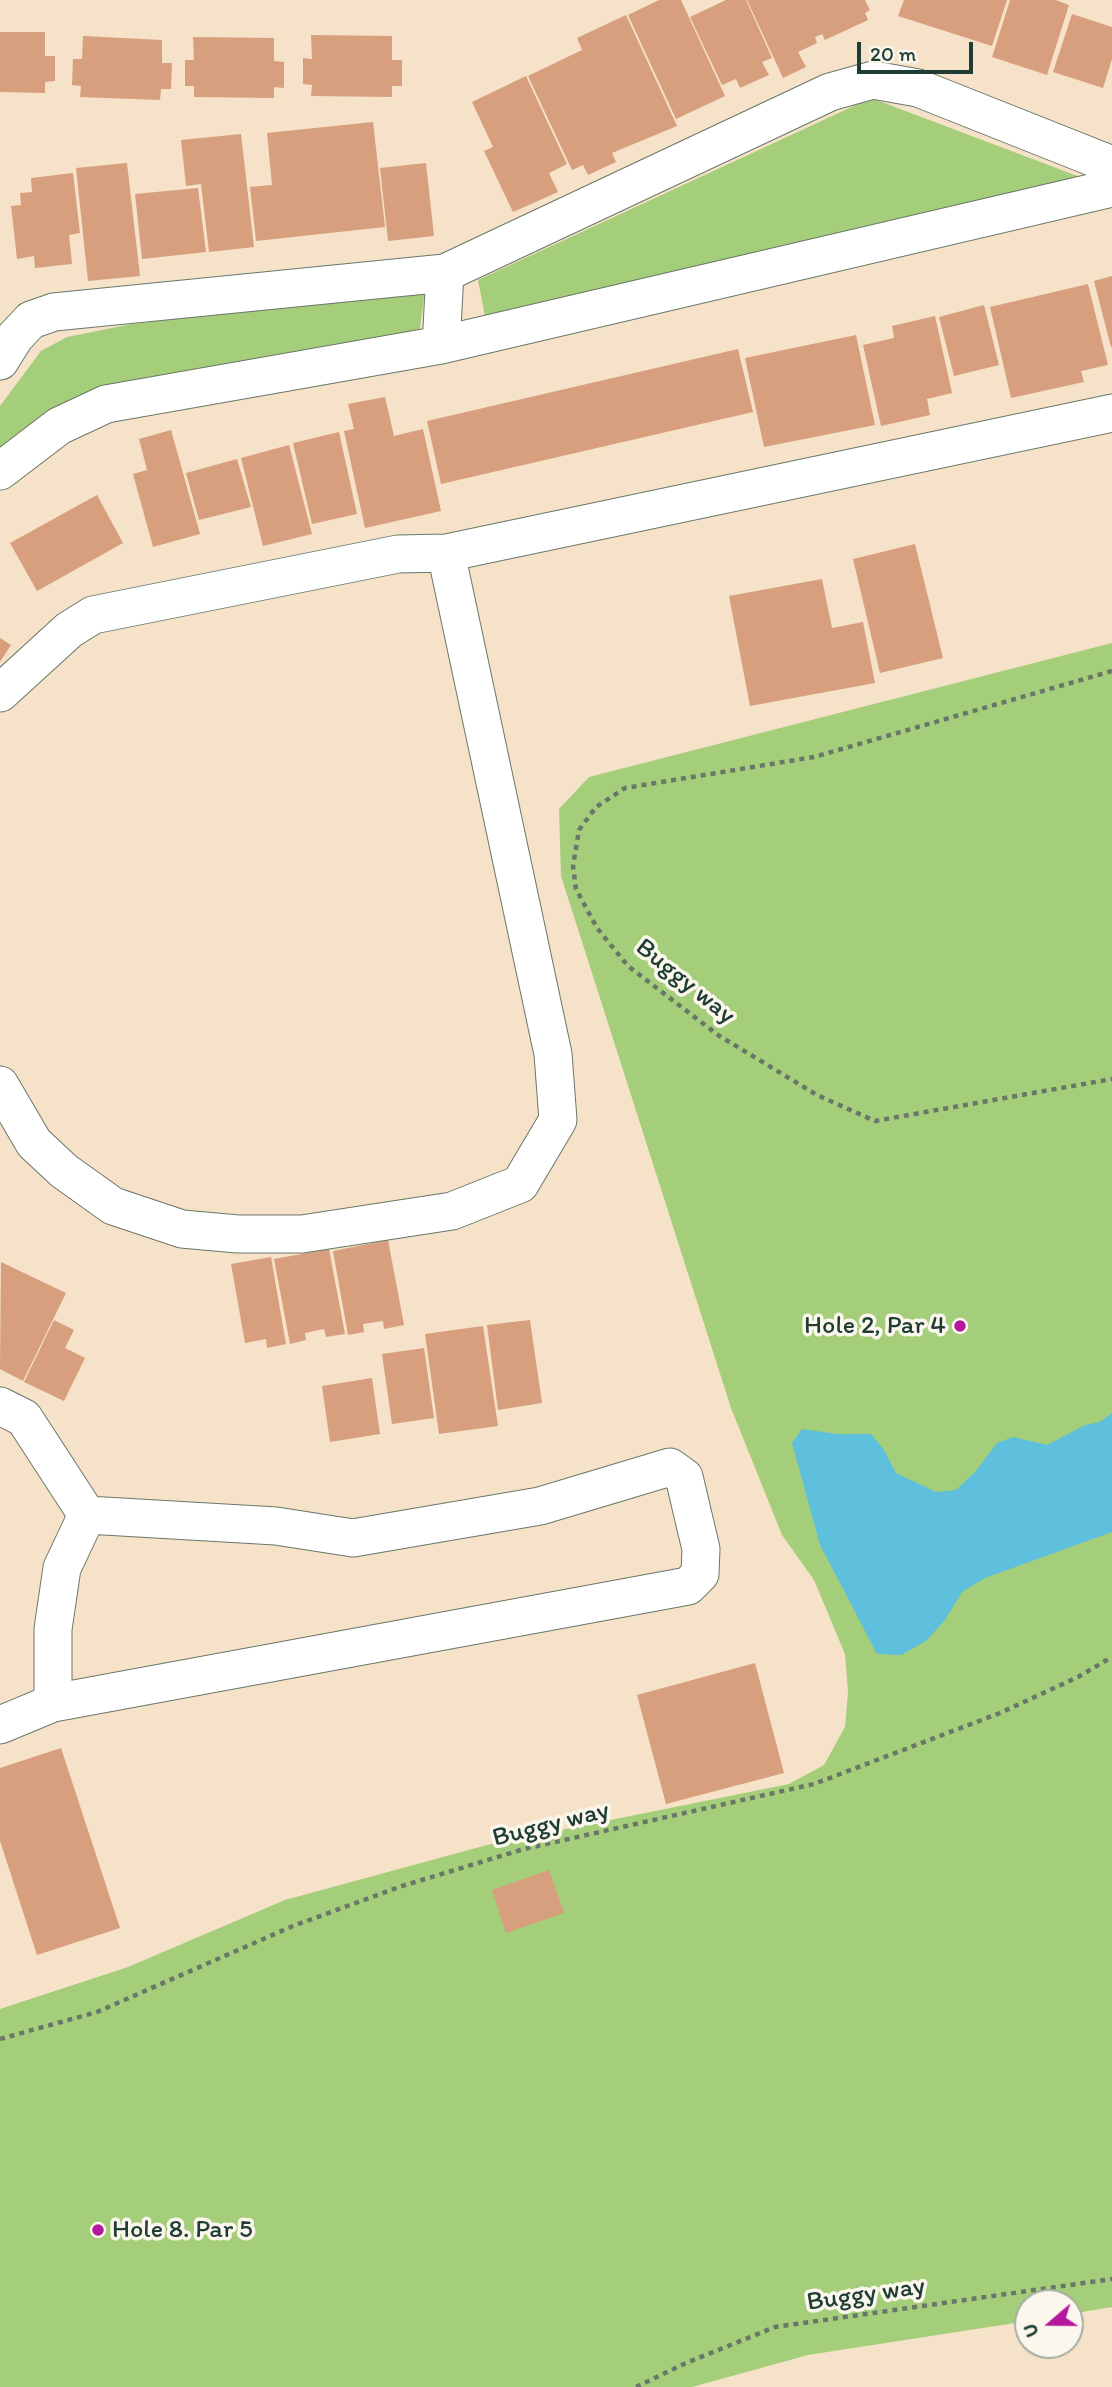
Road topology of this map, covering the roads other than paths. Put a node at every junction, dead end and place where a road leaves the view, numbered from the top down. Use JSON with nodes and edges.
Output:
{"nodes":[{"id":1,"x":1112,"y":165,"type":"edge"},
{"id":2,"x":1112,"y":188,"type":"edge"},
{"id":3,"x":445,"y":273,"type":"junction"},
{"id":4,"x":441,"y":345,"type":"junction"},
{"id":5,"x":0,"y":361,"type":"edge"},
{"id":6,"x":1112,"y":413,"type":"edge"},
{"id":7,"x":0,"y":471,"type":"edge"},
{"id":8,"x":446,"y":553,"type":"junction"},
{"id":9,"x":0,"y":694,"type":"edge"},
{"id":10,"x":0,"y":1085,"type":"edge"},
{"id":11,"x":0,"y":1406,"type":"edge"},
{"id":12,"x":87,"y":1515,"type":"junction"},
{"id":13,"x":53,"y":1703,"type":"junction"},
{"id":14,"x":0,"y":1725,"type":"edge"}],
"edges":[{"from":1,"to":3,"type":"street"},
{"from":2,"to":4,"type":"street"},
{"from":3,"to":4,"type":"street"},
{"from":3,"to":5,"type":"street"},
{"from":4,"to":7,"type":"street"},
{"from":6,"to":8,"type":"street"},
{"from":8,"to":9,"type":"street"},
{"from":8,"to":10,"type":"street"},
{"from":11,"to":12,"type":"street"},
{"from":12,"to":13,"type":"street"},
{"from":12,"to":13,"type":"street"},
{"from":13,"to":14,"type":"street"}]}
